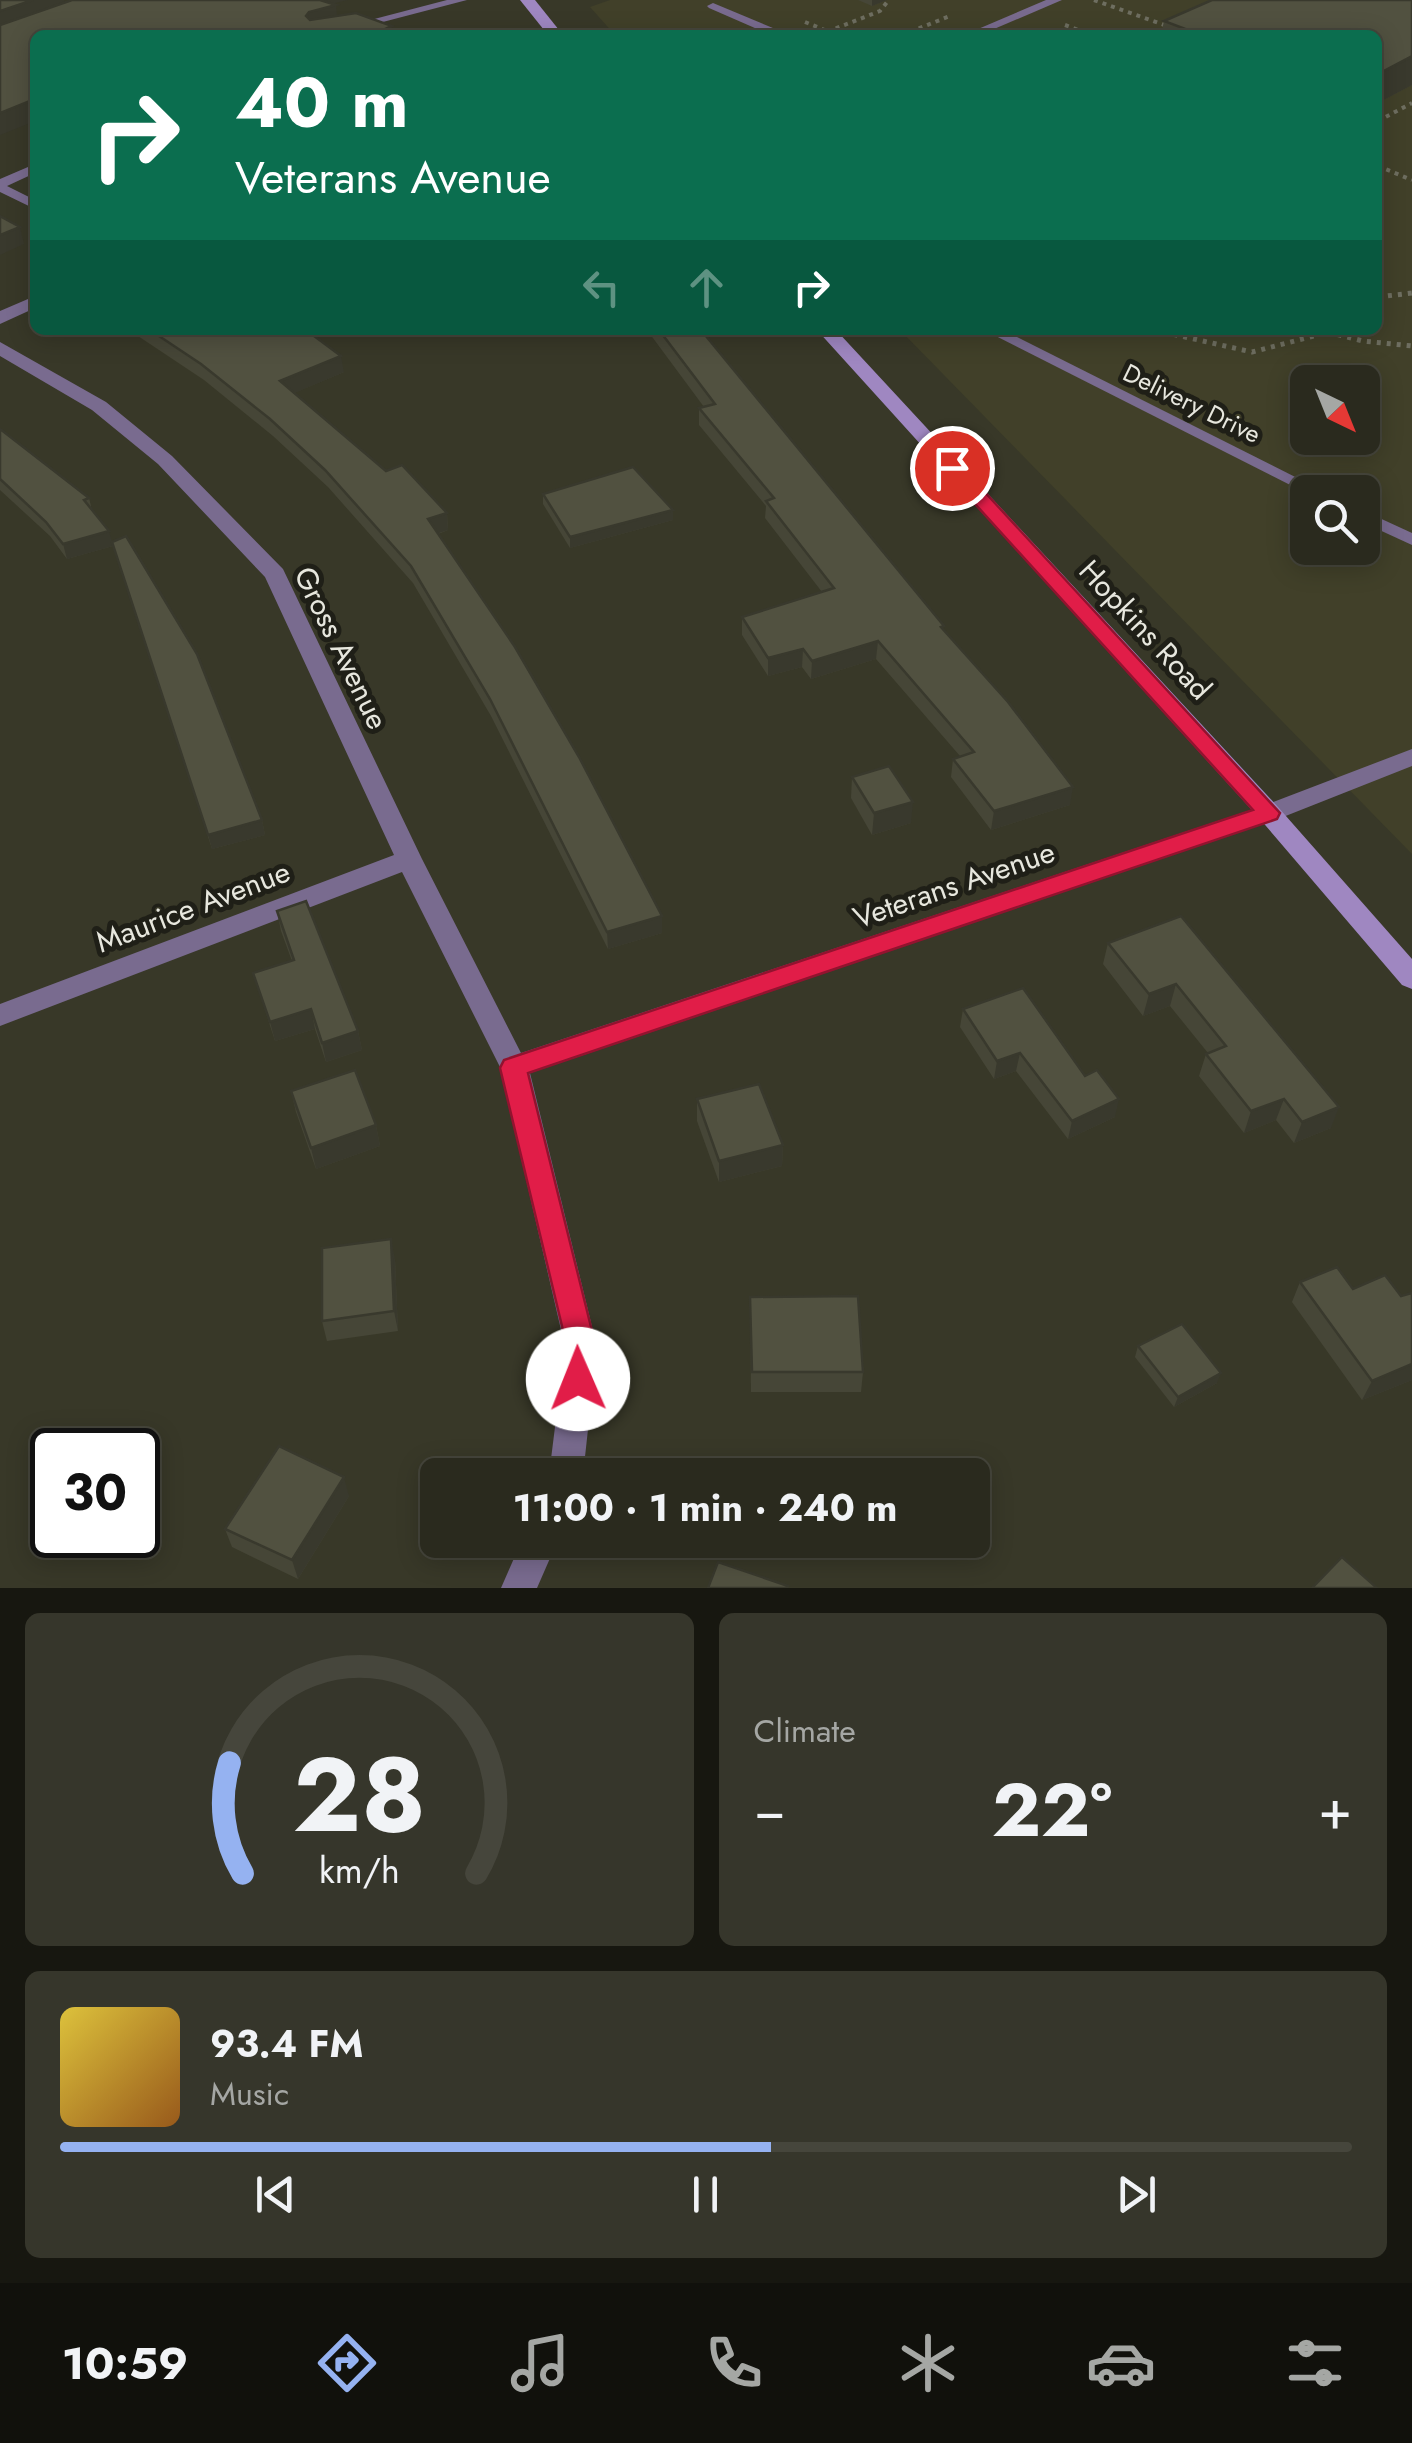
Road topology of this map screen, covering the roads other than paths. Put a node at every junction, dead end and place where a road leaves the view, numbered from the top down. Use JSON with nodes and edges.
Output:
{"nodes":[{"id":1,"x":461,"y":0,"type":"edge"},
{"id":2,"x":527,"y":0,"type":"edge"},
{"id":3,"x":1056,"y":0,"type":"edge"},
{"id":4,"x":714,"y":6,"type":"dead end"},
{"id":5,"x":339,"y":30,"type":"edge"},
{"id":6,"x":552,"y":30,"type":"edge"},
{"id":7,"x":770,"y":30,"type":"edge"},
{"id":8,"x":982,"y":30,"type":"edge"},
{"id":9,"x":30,"y":171,"type":"edge"},
{"id":10,"x":0,"y":186,"type":"edge"},
{"id":11,"x":30,"y":202,"type":"edge"},
{"id":12,"x":30,"y":303,"type":"edge"},
{"id":13,"x":0,"y":318,"type":"edge"},
{"id":14,"x":831,"y":335,"type":"edge"},
{"id":15,"x":1002,"y":335,"type":"edge"},
{"id":16,"x":0,"y":348,"type":"edge"},
{"id":17,"x":1290,"y":479,"type":"edge"},
{"id":18,"x":1380,"y":524,"type":"edge"},
{"id":19,"x":1412,"y":540,"type":"edge"},
{"id":20,"x":1412,"y":757,"type":"edge"},
{"id":21,"x":1269,"y":813,"type":"junction"},
{"id":22,"x":409,"y":859,"type":"junction"},
{"id":23,"x":1412,"y":978,"type":"edge"},
{"id":24,"x":0,"y":1016,"type":"edge"},
{"id":25,"x":514,"y":1068,"type":"junction"},
{"id":26,"x":568,"y":1458,"type":"edge"},
{"id":27,"x":532,"y":1558,"type":"edge"},
{"id":28,"x":519,"y":1588,"type":"edge"}],
"edges":[{"from":1,"to":5,"type":"lane"},
{"from":2,"to":6,"type":"main road"},
{"from":3,"to":8,"type":"lane"},
{"from":4,"to":7,"type":"lane"},
{"from":9,"to":10,"type":"lane"},
{"from":10,"to":11,"type":"lane"},
{"from":12,"to":13,"type":"street"},
{"from":14,"to":21,"type":"main road","name":"Hopkins Road"},
{"from":15,"to":17,"type":"lane","name":"Delivery Drive"},
{"from":16,"to":22,"type":"street","name":"Gross Avenue"},
{"from":18,"to":19,"type":"lane"},
{"from":20,"to":21,"type":"street","name":"Veterans Avenue"},
{"from":21,"to":23,"type":"main road","name":"Hopkins Road"},
{"from":21,"to":25,"type":"street","name":"Veterans Avenue"},
{"from":22,"to":24,"type":"street","name":"Maurice Avenue"},
{"from":22,"to":25,"type":"street","name":"Gross Avenue"},
{"from":25,"to":26,"type":"street","name":"Gross Avenue"},
{"from":27,"to":28,"type":"street"}]}
